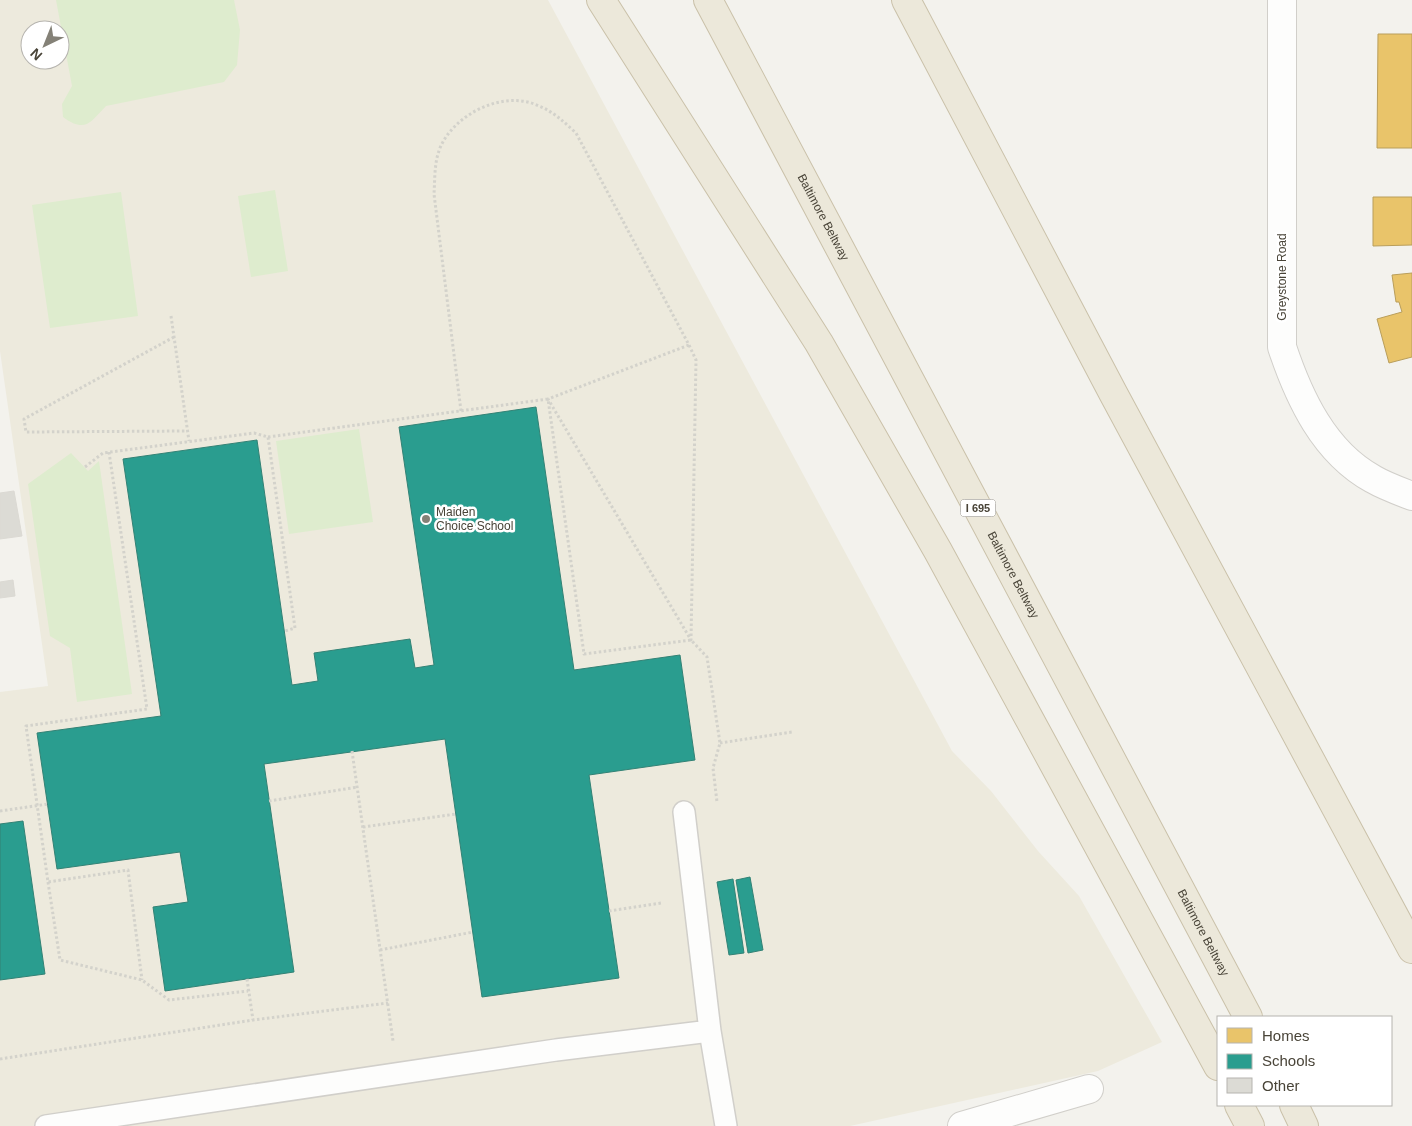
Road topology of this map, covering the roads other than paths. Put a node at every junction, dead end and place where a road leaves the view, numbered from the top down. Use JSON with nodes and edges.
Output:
{"nodes":[{"id":1,"x":601,"y":0,"type":"edge"},
{"id":2,"x":708,"y":0,"type":"edge"},
{"id":3,"x":906,"y":0,"type":"edge"},
{"id":4,"x":1282,"y":0,"type":"edge"},
{"id":5,"x":1412,"y":496,"type":"edge"},
{"id":6,"x":684,"y":812,"type":"dead end"},
{"id":7,"x":1412,"y":949,"type":"edge"},
{"id":8,"x":1247,"y":1016,"type":"edge"},
{"id":9,"x":710,"y":1031,"type":"junction"},
{"id":10,"x":1217,"y":1064,"type":"edge"},
{"id":11,"x":1089,"y":1090,"type":"dead end"},
{"id":12,"x":1240,"y":1106,"type":"edge"},
{"id":13,"x":1294,"y":1106,"type":"edge"},
{"id":14,"x":46,"y":1126,"type":"edge"},
{"id":15,"x":726,"y":1126,"type":"edge"},
{"id":16,"x":962,"y":1126,"type":"edge"},
{"id":17,"x":1250,"y":1126,"type":"edge"},
{"id":18,"x":1304,"y":1126,"type":"edge"}],
"edges":[{"from":1,"to":10,"type":"highway"},
{"from":2,"to":8,"type":"highway","name":"Baltimore Beltway","number":"I 695"},
{"from":3,"to":7,"type":"highway"},
{"from":4,"to":5,"type":"street","name":"Greystone Road"},
{"from":6,"to":9,"type":"lane"},
{"from":9,"to":14,"type":"lane"},
{"from":9,"to":15,"type":"lane"},
{"from":11,"to":16,"type":"street"},
{"from":12,"to":17,"type":"highway"},
{"from":13,"to":18,"type":"highway"}]}
